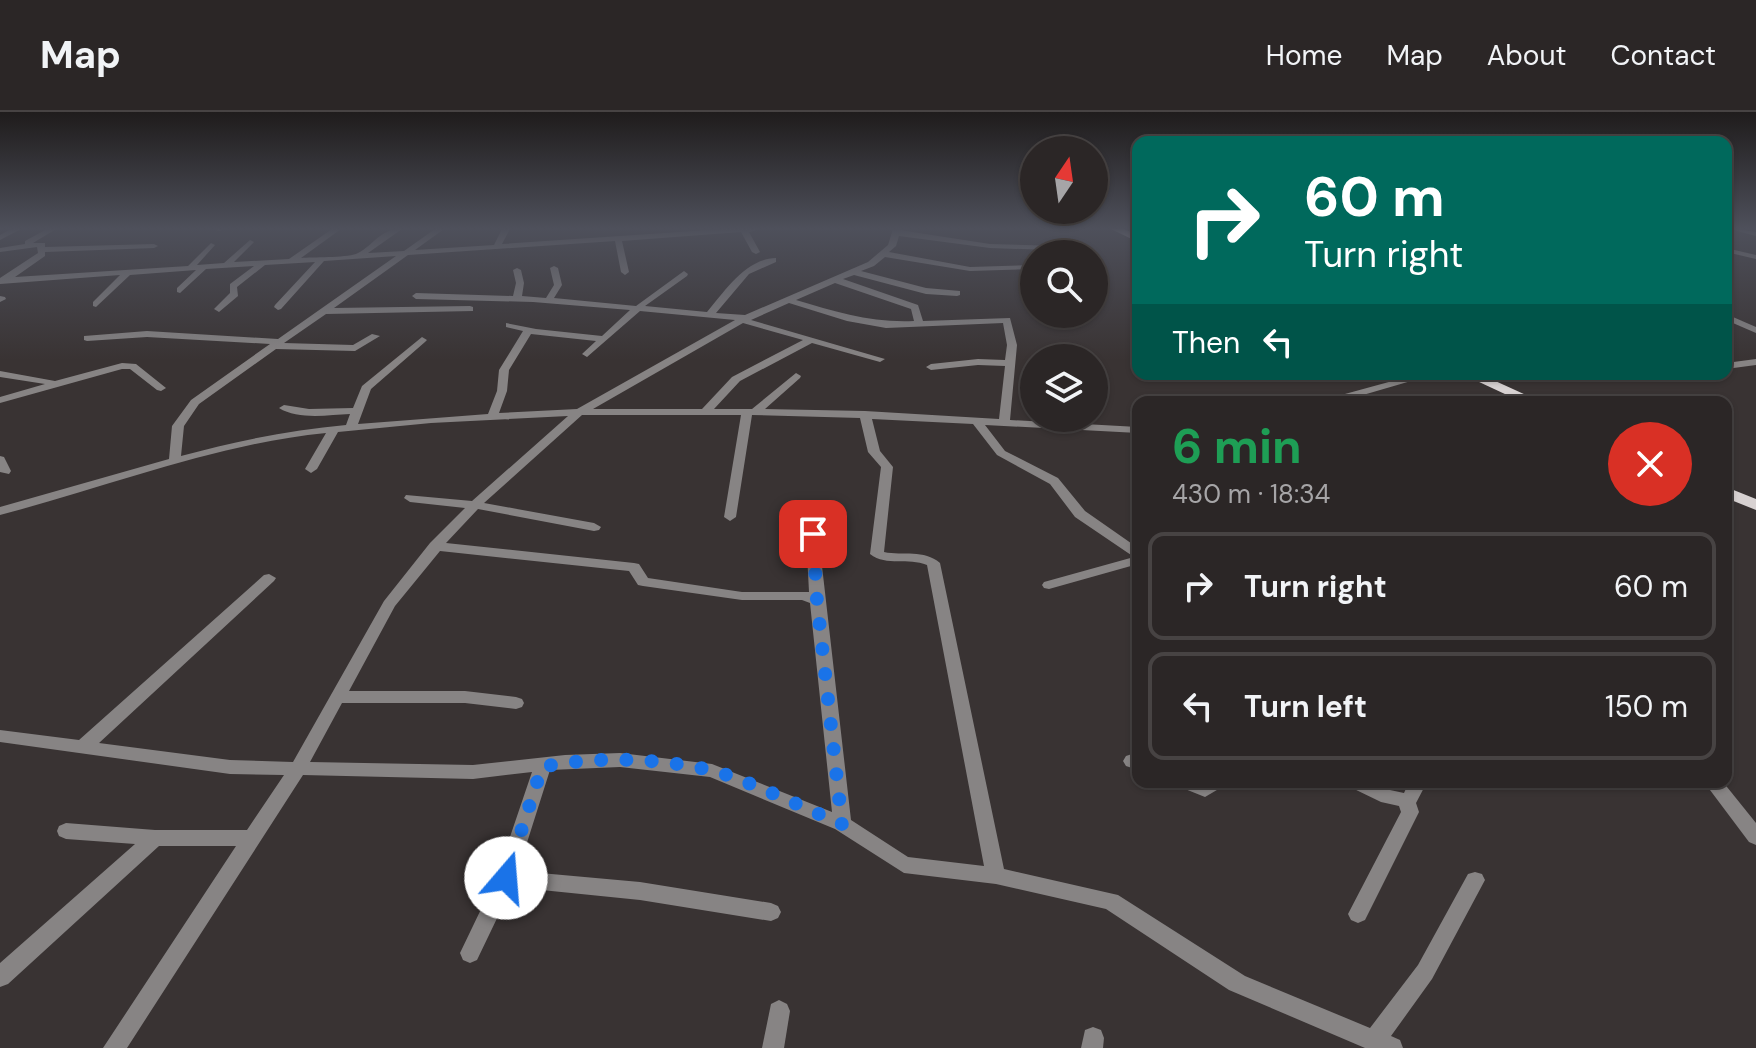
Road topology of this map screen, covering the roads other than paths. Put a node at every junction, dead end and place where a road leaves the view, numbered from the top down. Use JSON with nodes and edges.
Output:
{"nodes":[{"id":1,"x":108,"y":273,"type":"edge"},
{"id":2,"x":127,"y":273,"type":"edge"},
{"id":3,"x":198,"y":273,"type":"edge"},
{"id":4,"x":251,"y":273,"type":"edge"},
{"id":5,"x":309,"y":273,"type":"edge"},
{"id":6,"x":379,"y":273,"type":"edge"},
{"id":7,"x":518,"y":273,"type":"edge"},
{"id":8,"x":555,"y":273,"type":"edge"},
{"id":9,"x":745,"y":273,"type":"edge"},
{"id":10,"x":852,"y":273,"type":"edge"},
{"id":11,"x":857,"y":273,"type":"edge"},
{"id":12,"x":684,"y":274,"type":"dead end"},
{"id":13,"x":836,"y":280,"type":"junction"},
{"id":14,"x":2,"y":281,"type":"edge"},
{"id":15,"x":180,"y":290,"type":"dead end"},
{"id":16,"x":957,"y":293,"type":"dead end"},
{"id":17,"x":478,"y":298,"type":"junction"},
{"id":18,"x":517,"y":299,"type":"junction"},
{"id":19,"x":549,"y":300,"type":"junction"},
{"id":20,"x":788,"y":300,"type":"junction"},
{"id":21,"x":96,"y":304,"type":"dead end"},
{"id":22,"x":278,"y":307,"type":"dead end"},
{"id":23,"x":637,"y":308,"type":"junction"},
{"id":24,"x":219,"y":309,"type":"dead end"},
{"id":25,"x":403,"y":310,"type":"junction"},
{"id":26,"x":324,"y":311,"type":"junction"},
{"id":27,"x":709,"y":315,"type":"junction"},
{"id":28,"x":743,"y":319,"type":"junction"},
{"id":29,"x":1732,"y":320,"type":"edge"},
{"id":30,"x":919,"y":322,"type":"junction"},
{"id":31,"x":509,"y":325,"type":"dead end"},
{"id":32,"x":1756,"y":330,"type":"edge"},
{"id":33,"x":528,"y":331,"type":"junction"},
{"id":34,"x":375,"y":336,"type":"dead end"},
{"id":35,"x":87,"y":338,"type":"dead end"},
{"id":36,"x":604,"y":339,"type":"junction"},
{"id":37,"x":422,"y":340,"type":"dead end"},
{"id":38,"x":810,"y":340,"type":"junction"},
{"id":39,"x":277,"y":344,"type":"junction"},
{"id":40,"x":587,"y":354,"type":"dead end"},
{"id":41,"x":880,"y":359,"type":"dead end"},
{"id":42,"x":1756,"y":362,"type":"edge"},
{"id":43,"x":1011,"y":363,"type":"junction"},
{"id":44,"x":1732,"y":365,"type":"edge"},
{"id":45,"x":931,"y":367,"type":"dead end"},
{"id":46,"x":0,"y":374,"type":"edge"},
{"id":47,"x":796,"y":376,"type":"dead end"},
{"id":48,"x":1408,"y":380,"type":"edge"},
{"id":49,"x":1466,"y":380,"type":"edge"},
{"id":50,"x":1483,"y":380,"type":"edge"},
{"id":51,"x":55,"y":383,"type":"junction"},
{"id":52,"x":161,"y":388,"type":"dead end"},
{"id":53,"x":1349,"y":396,"type":"edge"},
{"id":54,"x":1503,"y":396,"type":"edge"},
{"id":55,"x":1520,"y":396,"type":"edge"},
{"id":56,"x":0,"y":400,"type":"edge"},
{"id":57,"x":284,"y":408,"type":"dead end"},
{"id":58,"x":356,"y":411,"type":"junction"},
{"id":59,"x":579,"y":412,"type":"junction"},
{"id":60,"x":705,"y":412,"type":"junction"},
{"id":61,"x":751,"y":412,"type":"junction"},
{"id":62,"x":865,"y":414,"type":"junction"},
{"id":63,"x":492,"y":417,"type":"junction"},
{"id":64,"x":975,"y":420,"type":"junction"},
{"id":65,"x":1004,"y":422,"type":"junction"},
{"id":66,"x":351,"y":427,"type":"junction"},
{"id":67,"x":334,"y":429,"type":"junction"},
{"id":68,"x":1132,"y":430,"type":"edge"},
{"id":69,"x":175,"y":459,"type":"junction"},
{"id":70,"x":311,"y":469,"type":"dead end"},
{"id":71,"x":1732,"y":485,"type":"edge"},
{"id":72,"x":1732,"y":495,"type":"edge"},
{"id":73,"x":1756,"y":495,"type":"edge"},
{"id":74,"x":410,"y":498,"type":"dead end"},
{"id":75,"x":474,"y":505,"type":"junction"},
{"id":76,"x":1756,"y":505,"type":"edge"},
{"id":77,"x":0,"y":511,"type":"edge"},
{"id":78,"x":730,"y":517,"type":"dead end"},
{"id":79,"x":594,"y":527,"type":"dead end"},
{"id":80,"x":813,"y":534,"type":"dead end"},
{"id":81,"x":435,"y":546,"type":"junction"},
{"id":82,"x":1132,"y":550,"type":"edge"},
{"id":83,"x":1132,"y":562,"type":"edge"},
{"id":84,"x":269,"y":578,"type":"dead end"},
{"id":85,"x":1049,"y":585,"type":"dead end"},
{"id":86,"x":817,"y":601,"type":"junction"},
{"id":87,"x":336,"y":697,"type":"junction"},
{"id":88,"x":516,"y":703,"type":"dead end"},
{"id":89,"x":0,"y":736,"type":"edge"},
{"id":90,"x":82,"y":748,"type":"junction"},
{"id":91,"x":542,"y":767,"type":"junction"},
{"id":92,"x":298,"y":768,"type":"junction"},
{"id":93,"x":1368,"y":788,"type":"edge"},
{"id":94,"x":1416,"y":788,"type":"edge"},
{"id":95,"x":1718,"y":788,"type":"edge"},
{"id":96,"x":1406,"y":800,"type":"junction"},
{"id":97,"x":842,"y":824,"type":"junction"},
{"id":98,"x":66,"y":831,"type":"dead end"},
{"id":99,"x":1756,"y":837,"type":"edge"},
{"id":100,"x":155,"y":838,"type":"junction"},
{"id":101,"x":252,"y":838,"type":"junction"},
{"id":102,"x":996,"y":876,"type":"junction"},
{"id":103,"x":506,"y":878,"type":"junction"},
{"id":104,"x":1475,"y":880,"type":"dead end"},
{"id":105,"x":771,"y":912,"type":"dead end"},
{"id":106,"x":1358,"y":914,"type":"dead end"},
{"id":107,"x":470,"y":953,"type":"dead end"},
{"id":108,"x":0,"y":977,"type":"edge"},
{"id":109,"x":779,"y":1011,"type":"dead end"},
{"id":110,"x":1383,"y":1044,"type":"edge"},
{"id":111,"x":114,"y":1048,"type":"edge"},
{"id":112,"x":773,"y":1048,"type":"edge"}],
"edges":[{"from":1,"to":14,"type":"street"},
{"from":2,"to":21,"type":"street"},
{"from":3,"to":15,"type":"street"},
{"from":4,"to":24,"type":"street"},
{"from":5,"to":22,"type":"street"},
{"from":6,"to":26,"type":"street"},
{"from":7,"to":18,"type":"street"},
{"from":8,"to":19,"type":"street"},
{"from":9,"to":27,"type":"street"},
{"from":10,"to":13,"type":"street"},
{"from":11,"to":16,"type":"street"},
{"from":12,"to":23,"type":"street"},
{"from":13,"to":20,"type":"street"},
{"from":13,"to":30,"type":"street"},
{"from":17,"to":18,"type":"street"},
{"from":17,"to":25,"type":"street"},
{"from":17,"to":25,"type":"street"},
{"from":18,"to":19,"type":"street"},
{"from":19,"to":23,"type":"street"},
{"from":20,"to":28,"type":"street"},
{"from":20,"to":30,"type":"street"},
{"from":23,"to":27,"type":"street"},
{"from":23,"to":36,"type":"street"},
{"from":25,"to":26,"type":"street"},
{"from":26,"to":39,"type":"street"},
{"from":27,"to":28,"type":"street"},
{"from":28,"to":38,"type":"street"},
{"from":28,"to":59,"type":"street"},
{"from":29,"to":32,"type":"street"},
{"from":30,"to":43,"type":"street"},
{"from":31,"to":33,"type":"street"},
{"from":33,"to":36,"type":"street"},
{"from":33,"to":63,"type":"street"},
{"from":34,"to":39,"type":"street"},
{"from":35,"to":39,"type":"street"},
{"from":36,"to":40,"type":"street"},
{"from":37,"to":58,"type":"street"},
{"from":38,"to":41,"type":"street"},
{"from":38,"to":60,"type":"street"},
{"from":39,"to":69,"type":"street"},
{"from":42,"to":44,"type":"street"},
{"from":43,"to":45,"type":"street"},
{"from":43,"to":65,"type":"street"},
{"from":46,"to":51,"type":"street"},
{"from":47,"to":61,"type":"street"},
{"from":48,"to":53,"type":"street"},
{"from":49,"to":54,"type":"main road"},
{"from":50,"to":55,"type":"main road"},
{"from":51,"to":52,"type":"street"},
{"from":51,"to":56,"type":"street"},
{"from":57,"to":58,"type":"street"},
{"from":58,"to":66,"type":"street"},
{"from":59,"to":60,"type":"street"},
{"from":59,"to":63,"type":"street"},
{"from":59,"to":75,"type":"street"},
{"from":60,"to":61,"type":"street"},
{"from":61,"to":62,"type":"street"},
{"from":61,"to":78,"type":"street"},
{"from":62,"to":64,"type":"street"},
{"from":62,"to":102,"type":"street"},
{"from":63,"to":66,"type":"street"},
{"from":64,"to":65,"type":"street"},
{"from":64,"to":82,"type":"street"},
{"from":65,"to":68,"type":"street"},
{"from":66,"to":67,"type":"street"},
{"from":67,"to":69,"type":"street"},
{"from":67,"to":70,"type":"street"},
{"from":69,"to":77,"type":"street"},
{"from":71,"to":73,"type":"main road"},
{"from":72,"to":76,"type":"main road"},
{"from":74,"to":75,"type":"street"},
{"from":75,"to":79,"type":"street"},
{"from":75,"to":81,"type":"street"},
{"from":80,"to":86,"type":"street"},
{"from":81,"to":86,"type":"street"},
{"from":81,"to":87,"type":"street"},
{"from":83,"to":85,"type":"street"},
{"from":84,"to":90,"type":"street"},
{"from":86,"to":97,"type":"street"},
{"from":87,"to":88,"type":"street"},
{"from":87,"to":92,"type":"street"},
{"from":89,"to":90,"type":"street"},
{"from":90,"to":92,"type":"street"},
{"from":91,"to":92,"type":"street"},
{"from":91,"to":97,"type":"street"},
{"from":91,"to":103,"type":"street"},
{"from":92,"to":101,"type":"street"},
{"from":93,"to":96,"type":"street"},
{"from":94,"to":96,"type":"street"},
{"from":95,"to":99,"type":"street"},
{"from":96,"to":106,"type":"street"},
{"from":97,"to":102,"type":"street"},
{"from":98,"to":100,"type":"street"},
{"from":100,"to":101,"type":"street"},
{"from":100,"to":108,"type":"street"},
{"from":101,"to":111,"type":"street"},
{"from":102,"to":110,"type":"street"},
{"from":103,"to":105,"type":"street"},
{"from":103,"to":107,"type":"street"},
{"from":104,"to":110,"type":"street"},
{"from":109,"to":112,"type":"street"}]}
